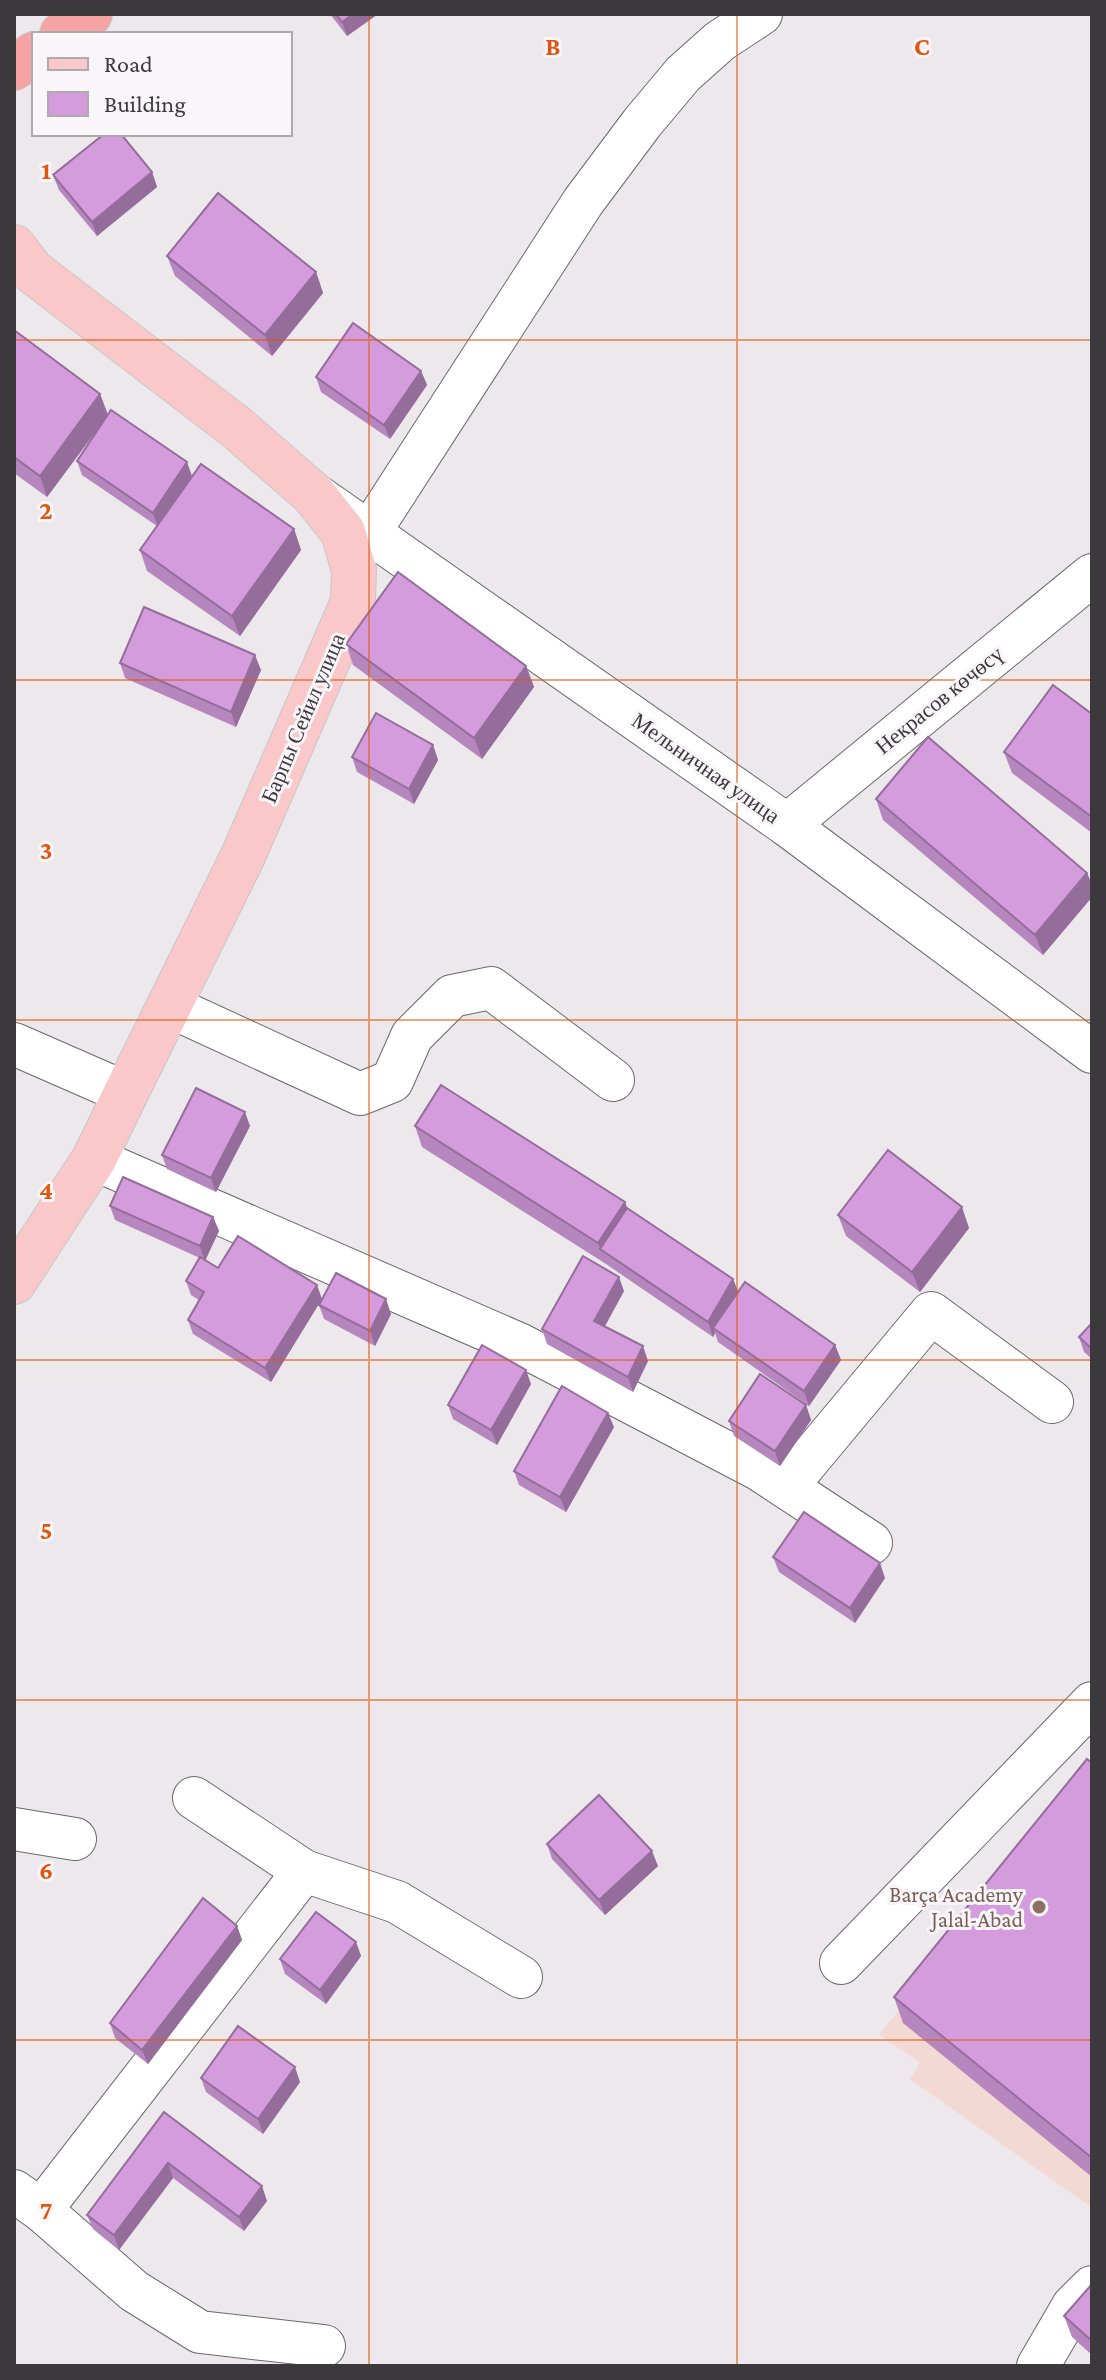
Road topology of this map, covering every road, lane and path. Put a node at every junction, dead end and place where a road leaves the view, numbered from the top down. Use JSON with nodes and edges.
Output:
{"nodes":[{"id":1,"x":90,"y":14,"type":"edge"},
{"id":2,"x":761,"y":14,"type":"edge"},
{"id":3,"x":65,"y":32,"type":"edge"},
{"id":4,"x":32,"y":55,"type":"edge"},
{"id":5,"x":14,"y":68,"type":"edge"},
{"id":6,"x":14,"y":247,"type":"edge"},
{"id":7,"x":313,"y":494,"type":"junction"},
{"id":8,"x":369,"y":533,"type":"junction"},
{"id":9,"x":1092,"y":575,"type":"edge"},
{"id":10,"x":787,"y":825,"type":"junction"},
{"id":11,"x":169,"y":1006,"type":"junction"},
{"id":12,"x":14,"y":1044,"type":"edge"},
{"id":13,"x":1092,"y":1052,"type":"edge"},
{"id":14,"x":613,"y":1080,"type":"dead end"},
{"id":15,"x":126,"y":1093,"type":"junction"},
{"id":16,"x":94,"y":1159,"type":"junction"},
{"id":17,"x":14,"y":1282,"type":"edge"},
{"id":18,"x":1052,"y":1402,"type":"dead end"},
{"id":19,"x":786,"y":1487,"type":"junction"},
{"id":20,"x":871,"y":1543,"type":"dead end"},
{"id":21,"x":1092,"y":1703,"type":"edge"},
{"id":22,"x":194,"y":1798,"type":"dead end"},
{"id":23,"x":14,"y":1829,"type":"edge"},
{"id":24,"x":75,"y":1839,"type":"dead end"},
{"id":25,"x":304,"y":1871,"type":"junction"},
{"id":26,"x":841,"y":1963,"type":"dead end"},
{"id":27,"x":521,"y":1977,"type":"dead end"},
{"id":28,"x":28,"y":2201,"type":"edge"},
{"id":29,"x":1092,"y":2287,"type":"edge"},
{"id":30,"x":324,"y":2346,"type":"dead end"},
{"id":31,"x":1038,"y":2366,"type":"edge"}],
"edges":[{"from":1,"to":3,"type":"highway"},
{"from":2,"to":8,"type":"street"},
{"from":4,"to":5,"type":"highway"},
{"from":6,"to":7,"type":"main road","name":"Барпы Сейил улица"},
{"from":7,"to":8,"type":"street","name":"Мельничная улица"},
{"from":7,"to":11,"type":"main road","name":"Барпы Сейил улица"},
{"from":8,"to":10,"type":"street","name":"Мельничная улица"},
{"from":9,"to":10,"type":"street","name":"Некрасов көчөсү"},
{"from":10,"to":13,"type":"street","name":"Мельничная улица"},
{"from":11,"to":14,"type":"street"},
{"from":11,"to":15,"type":"main road","name":"Барпы Сейил улица"},
{"from":12,"to":15,"type":"street"},
{"from":15,"to":16,"type":"main road","name":"Барпы Сейил улица"},
{"from":16,"to":17,"type":"main road","name":"Барпы Сейил улица"},
{"from":16,"to":19,"type":"street"},
{"from":18,"to":19,"type":"street"},
{"from":19,"to":20,"type":"street"},
{"from":21,"to":26,"type":"street"},
{"from":22,"to":25,"type":"street"},
{"from":23,"to":24,"type":"street"},
{"from":25,"to":27,"type":"street"},
{"from":25,"to":28,"type":"street"},
{"from":28,"to":30,"type":"street"},
{"from":29,"to":31,"type":"street"}]}
